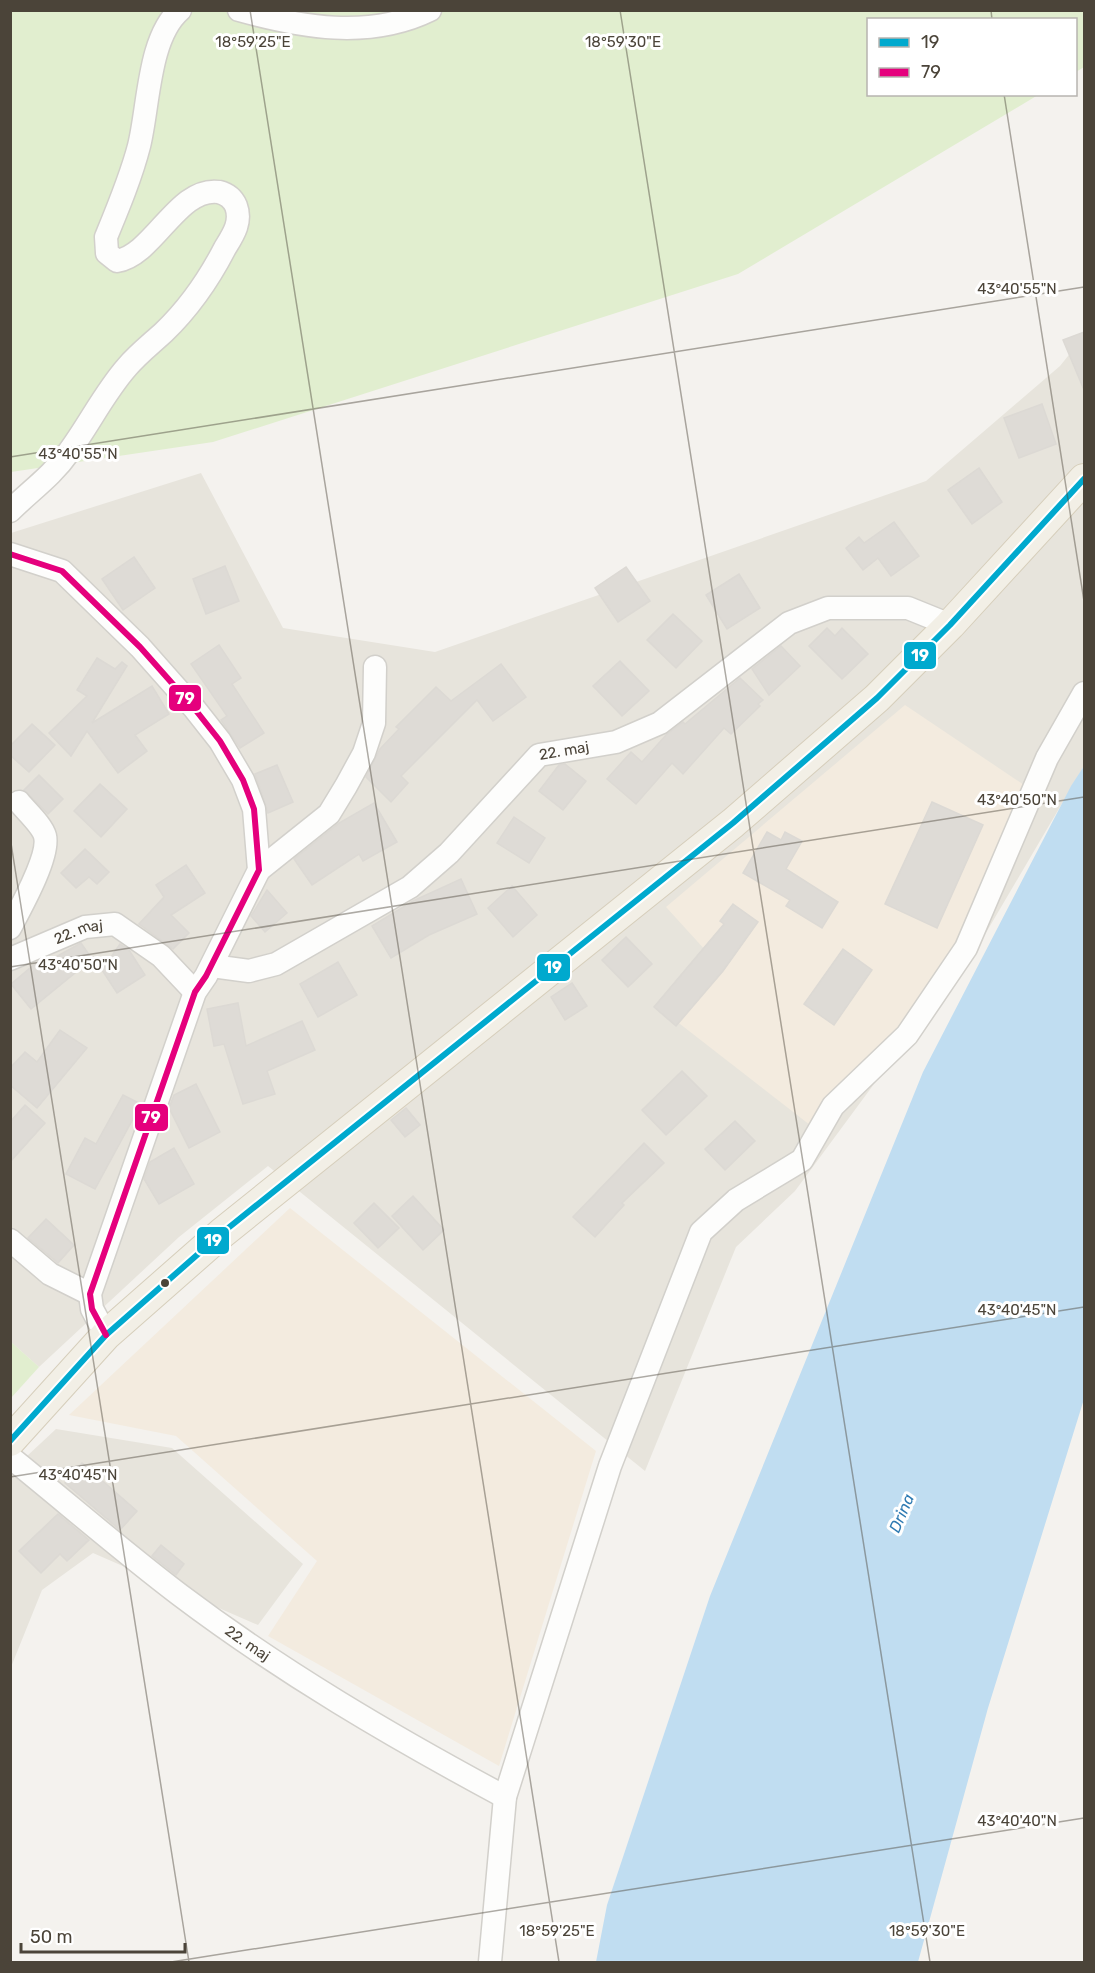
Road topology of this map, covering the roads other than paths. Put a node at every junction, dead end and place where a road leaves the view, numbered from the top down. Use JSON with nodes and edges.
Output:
{"nodes":[{"id":1,"x":180,"y":10,"type":"edge"},
{"id":2,"x":239,"y":10,"type":"edge"},
{"id":3,"x":430,"y":10,"type":"edge"},
{"id":4,"x":1084,"y":479,"type":"edge"},
{"id":5,"x":10,"y":511,"type":"edge"},
{"id":6,"x":10,"y":554,"type":"edge"},
{"id":7,"x":950,"y":625,"type":"junction"},
{"id":8,"x":375,"y":667,"type":"dead end"},
{"id":9,"x":1084,"y":693,"type":"edge"},
{"id":10,"x":19,"y":802,"type":"dead end"},
{"id":11,"x":259,"y":870,"type":"junction"},
{"id":12,"x":10,"y":928,"type":"edge"},
{"id":13,"x":10,"y":959,"type":"edge"},
{"id":14,"x":212,"y":966,"type":"junction"},
{"id":15,"x":195,"y":992,"type":"junction"},
{"id":16,"x":10,"y":1240,"type":"edge"},
{"id":17,"x":90,"y":1294,"type":"junction"},
{"id":18,"x":106,"y":1335,"type":"junction"},
{"id":19,"x":10,"y":1441,"type":"edge"},
{"id":20,"x":10,"y":1457,"type":"edge"},
{"id":21,"x":505,"y":1797,"type":"junction"},
{"id":22,"x":490,"y":1962,"type":"edge"}],
"edges":[{"from":1,"to":5,"type":"street"},
{"from":2,"to":3,"type":"street"},
{"from":4,"to":7,"type":"main road"},
{"from":6,"to":11,"type":"street"},
{"from":7,"to":14,"type":"street","name":"22. maj"},
{"from":7,"to":18,"type":"main road"},
{"from":8,"to":11,"type":"street"},
{"from":9,"to":21,"type":"street"},
{"from":10,"to":12,"type":"street"},
{"from":11,"to":14,"type":"street"},
{"from":13,"to":15,"type":"street","name":"22. maj"},
{"from":14,"to":15,"type":"street"},
{"from":15,"to":17,"type":"street"},
{"from":16,"to":17,"type":"street"},
{"from":17,"to":18,"type":"street"},
{"from":18,"to":19,"type":"main road"},
{"from":20,"to":21,"type":"street","name":"22. maj"},
{"from":21,"to":22,"type":"street"}]}
